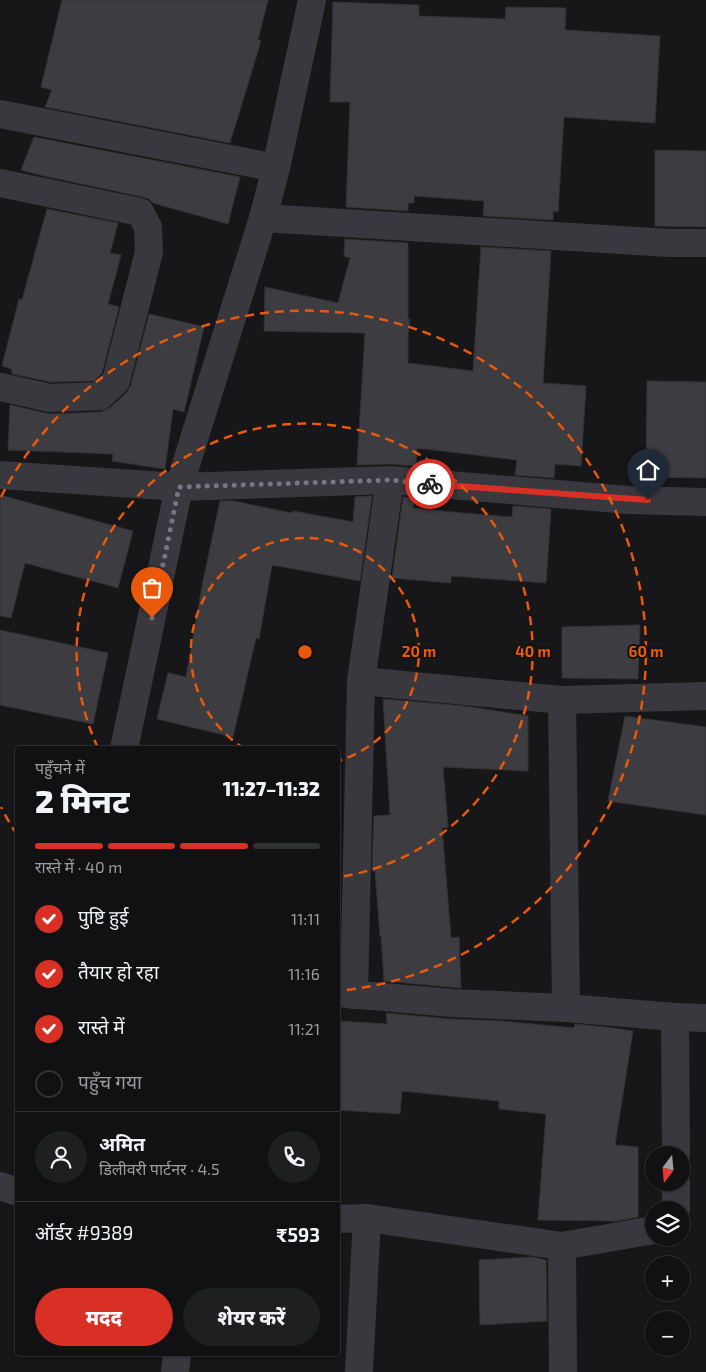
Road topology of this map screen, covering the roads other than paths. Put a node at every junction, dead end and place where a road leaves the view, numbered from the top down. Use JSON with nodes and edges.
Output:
{"nodes":[{"id":1,"x":312,"y":0,"type":"edge"},
{"id":2,"x":0,"y":114,"type":"edge"},
{"id":3,"x":276,"y":168,"type":"junction"},
{"id":4,"x":0,"y":183,"type":"edge"},
{"id":5,"x":262,"y":218,"type":"junction"},
{"id":6,"x":706,"y":243,"type":"edge"},
{"id":7,"x":0,"y":387,"type":"edge"},
{"id":8,"x":0,"y":475,"type":"edge"},
{"id":9,"x":390,"y":480,"type":"junction"},
{"id":10,"x":179,"y":487,"type":"junction"},
{"id":11,"x":706,"y":502,"type":"edge"},
{"id":12,"x":362,"y":680,"type":"junction"},
{"id":13,"x":706,"y":696,"type":"edge"},
{"id":14,"x":562,"y":700,"type":"junction"},
{"id":15,"x":125,"y":746,"type":"edge"},
{"id":16,"x":346,"y":994,"type":"edge"},
{"id":17,"x":566,"y":1008,"type":"junction"},
{"id":18,"x":674,"y":1018,"type":"junction"},
{"id":19,"x":706,"y":1018,"type":"edge"},
{"id":20,"x":676,"y":1146,"type":"edge"},
{"id":21,"x":0,"y":1186,"type":"edge"},
{"id":22,"x":15,"y":1191,"type":"edge"},
{"id":23,"x":367,"y":1218,"type":"junction"},
{"id":24,"x":340,"y":1219,"type":"edge"},
{"id":25,"x":645,"y":1232,"type":"edge"},
{"id":26,"x":562,"y":1246,"type":"junction"},
{"id":27,"x":177,"y":1356,"type":"edge"},
{"id":28,"x":175,"y":1372,"type":"edge"},
{"id":29,"x":359,"y":1372,"type":"edge"},
{"id":30,"x":563,"y":1372,"type":"edge"}],
"edges":[{"from":1,"to":3,"type":"street"},
{"from":2,"to":3,"type":"street"},
{"from":3,"to":5,"type":"street"},
{"from":4,"to":7,"type":"street"},
{"from":5,"to":6,"type":"street"},
{"from":5,"to":10,"type":"street"},
{"from":8,"to":10,"type":"street"},
{"from":9,"to":10,"type":"street"},
{"from":9,"to":11,"type":"street"},
{"from":9,"to":12,"type":"street"},
{"from":10,"to":15,"type":"street"},
{"from":12,"to":14,"type":"street"},
{"from":12,"to":16,"type":"street"},
{"from":13,"to":14,"type":"street"},
{"from":14,"to":17,"type":"street"},
{"from":16,"to":17,"type":"street"},
{"from":17,"to":18,"type":"street"},
{"from":18,"to":19,"type":"street"},
{"from":18,"to":20,"type":"street"},
{"from":21,"to":22,"type":"street"},
{"from":23,"to":24,"type":"street"},
{"from":23,"to":26,"type":"street"},
{"from":23,"to":29,"type":"street"},
{"from":25,"to":26,"type":"street"},
{"from":26,"to":30,"type":"street"},
{"from":27,"to":28,"type":"street"}]}
